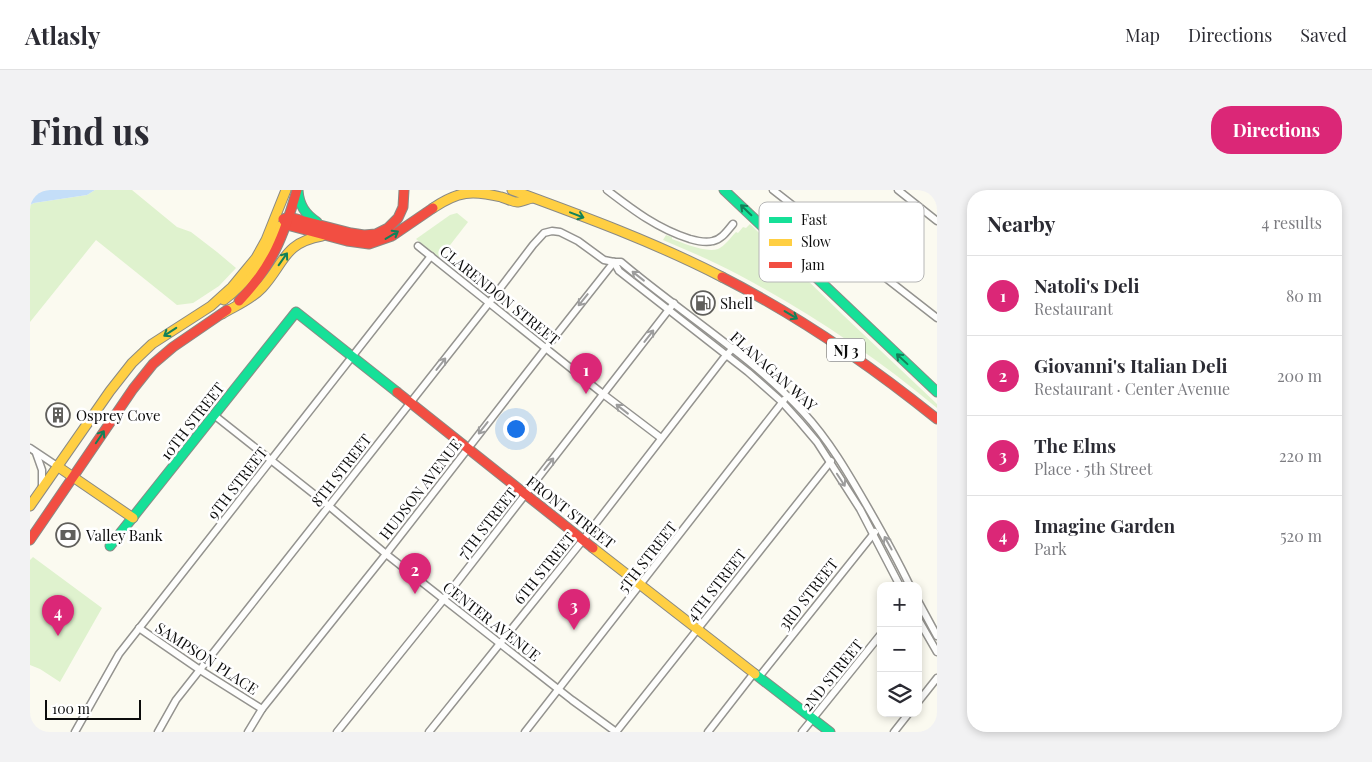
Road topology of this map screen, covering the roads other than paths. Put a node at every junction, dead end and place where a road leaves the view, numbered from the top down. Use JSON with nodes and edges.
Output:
{"nodes":[{"id":1,"x":286,"y":190,"type":"edge"},
{"id":2,"x":292,"y":190,"type":"edge"},
{"id":3,"x":297,"y":190,"type":"edge"},
{"id":4,"x":404,"y":190,"type":"edge"},
{"id":5,"x":512,"y":190,"type":"edge"},
{"id":6,"x":607,"y":190,"type":"edge"},
{"id":7,"x":724,"y":190,"type":"edge"},
{"id":8,"x":774,"y":190,"type":"edge"},
{"id":9,"x":898,"y":190,"type":"edge"},
{"id":10,"x":532,"y":198,"type":"junction"},
{"id":11,"x":789,"y":202,"type":"edge"},
{"id":12,"x":913,"y":202,"type":"edge"},
{"id":13,"x":924,"y":211,"type":"edge"},
{"id":14,"x":286,"y":221,"type":"junction"},
{"id":15,"x":937,"y":221,"type":"edge"},
{"id":16,"x":759,"y":223,"type":"edge"},
{"id":17,"x":733,"y":224,"type":"dead end"},
{"id":18,"x":328,"y":231,"type":"junction"},
{"id":19,"x":552,"y":231,"type":"joint"},
{"id":20,"x":418,"y":246,"type":"dead end"},
{"id":21,"x":431,"y":256,"type":"junction"},
{"id":22,"x":614,"y":262,"type":"junction"},
{"id":23,"x":821,"y":282,"type":"edge"},
{"id":24,"x":891,"y":282,"type":"edge"},
{"id":25,"x":489,"y":303,"type":"junction"},
{"id":26,"x":674,"y":303,"type":"junction"},
{"id":27,"x":211,"y":306,"type":"junction"},
{"id":28,"x":669,"y":310,"type":"junction"},
{"id":29,"x":296,"y":312,"type":"joint"},
{"id":30,"x":222,"y":314,"type":"junction"},
{"id":31,"x":937,"y":318,"type":"edge"},
{"id":32,"x":704,"y":326,"type":"junction"},
{"id":33,"x":698,"y":333,"type":"junction"},
{"id":34,"x":546,"y":348,"type":"junction"},
{"id":35,"x":733,"y":348,"type":"junction"},
{"id":36,"x":726,"y":355,"type":"junction"},
{"id":37,"x":353,"y":357,"type":"junction"},
{"id":38,"x":762,"y":373,"type":"junction"},
{"id":39,"x":757,"y":380,"type":"junction"},
{"id":40,"x":937,"y":392,"type":"edge"},
{"id":41,"x":603,"y":394,"type":"junction"},
{"id":42,"x":787,"y":396,"type":"junction"},
{"id":43,"x":411,"y":402,"type":"junction"},
{"id":44,"x":782,"y":402,"type":"junction"},
{"id":45,"x":214,"y":416,"type":"junction"},
{"id":46,"x":937,"y":419,"type":"edge"},
{"id":47,"x":813,"y":424,"type":"junction"},
{"id":48,"x":807,"y":430,"type":"junction"},
{"id":49,"x":661,"y":438,"type":"junction"},
{"id":50,"x":30,"y":448,"type":"edge"},
{"id":51,"x":468,"y":448,"type":"junction"},
{"id":52,"x":36,"y":453,"type":"junction"},
{"id":53,"x":837,"y":456,"type":"junction"},
{"id":54,"x":270,"y":461,"type":"junction"},
{"id":55,"x":829,"y":462,"type":"junction"},
{"id":56,"x":57,"y":466,"type":"junction"},
{"id":57,"x":73,"y":477,"type":"junction"},
{"id":58,"x":42,"y":488,"type":"junction"},
{"id":59,"x":526,"y":494,"type":"junction"},
{"id":60,"x":30,"y":506,"type":"edge"},
{"id":61,"x":329,"y":506,"type":"junction"},
{"id":62,"x":133,"y":518,"type":"junction"},
{"id":63,"x":880,"y":528,"type":"junction"},
{"id":64,"x":872,"y":533,"type":"junction"},
{"id":65,"x":30,"y":540,"type":"edge"},
{"id":66,"x":583,"y":540,"type":"junction"},
{"id":67,"x":110,"y":546,"type":"dead end"},
{"id":68,"x":386,"y":554,"type":"junction"},
{"id":69,"x":899,"y":564,"type":"junction"},
{"id":70,"x":892,"y":569,"type":"junction"},
{"id":71,"x":898,"y":582,"type":"edge"},
{"id":72,"x":908,"y":582,"type":"edge"},
{"id":73,"x":641,"y":585,"type":"junction"},
{"id":74,"x":444,"y":599,"type":"junction"},
{"id":75,"x":922,"y":608,"type":"edge"},
{"id":76,"x":922,"y":626,"type":"edge"},
{"id":77,"x":139,"y":628,"type":"junction"},
{"id":78,"x":697,"y":629,"type":"junction"},
{"id":79,"x":937,"y":636,"type":"edge"},
{"id":80,"x":877,"y":639,"type":"edge"},
{"id":81,"x":501,"y":644,"type":"junction"},
{"id":82,"x":937,"y":652,"type":"edge"},
{"id":83,"x":200,"y":670,"type":"junction"},
{"id":84,"x":756,"y":675,"type":"junction"},
{"id":85,"x":937,"y":678,"type":"edge"},
{"id":86,"x":559,"y":689,"type":"junction"},
{"id":87,"x":922,"y":697,"type":"edge"},
{"id":88,"x":262,"y":709,"type":"junction"},
{"id":89,"x":906,"y":717,"type":"edge"},
{"id":90,"x":812,"y":719,"type":"junction"},
{"id":91,"x":75,"y":732,"type":"edge"},
{"id":92,"x":158,"y":732,"type":"edge"},
{"id":93,"x":248,"y":732,"type":"edge"},
{"id":94,"x":337,"y":732,"type":"edge"},
{"id":95,"x":429,"y":732,"type":"edge"},
{"id":96,"x":525,"y":732,"type":"edge"},
{"id":97,"x":616,"y":732,"type":"edge"},
{"id":98,"x":708,"y":732,"type":"edge"},
{"id":99,"x":802,"y":732,"type":"edge"},
{"id":100,"x":830,"y":732,"type":"edge"},
{"id":101,"x":894,"y":732,"type":"edge"}],
"edges":[{"from":1,"to":27,"type":"main road"},
{"from":2,"to":14,"type":"main road"},
{"from":3,"to":14,"type":"main road"},
{"from":3,"to":18,"type":"main road"},
{"from":4,"to":18,"type":"main road"},
{"from":5,"to":10,"type":"main road","number":"NJ 3"},
{"from":6,"to":17,"type":"street"},
{"from":16,"to":7,"type":"main road","number":"NJ 3","one_way":true},
{"from":8,"to":11,"type":"street"},
{"from":9,"to":12,"type":"street"},
{"from":18,"to":10,"type":"main road","one_way":true},
{"from":10,"to":46,"type":"main road","number":"NJ 3","one_way":true},
{"from":13,"to":15,"type":"street"},
{"from":14,"to":18,"type":"main road"},
{"from":14,"to":27,"type":"main road"},
{"from":14,"to":30,"type":"main road"},
{"from":30,"to":18,"type":"main road","one_way":true},
{"from":19,"to":22,"type":"street","name":"FLANAGAN WAY"},
{"from":19,"to":25,"type":"street","name":"8TH STREET"},
{"from":20,"to":21,"type":"street","name":"CLARENDON STREET"},
{"from":21,"to":25,"type":"street","name":"CLARENDON STREET"},
{"from":21,"to":37,"type":"street","name":"9TH STREET"},
{"from":26,"to":22,"type":"street","name":"FLANAGAN WAY","one_way":true},
{"from":22,"to":28,"type":"street","name":"FLANAGAN WAY"},
{"from":22,"to":34,"type":"street","name":"HUDSON AVENUE","one_way":true},
{"from":40,"to":23,"type":"main road","number":"NJ 3","one_way":true},
{"from":24,"to":31,"type":"street"},
{"from":25,"to":34,"type":"street","name":"CLARENDON STREET"},
{"from":43,"to":25,"type":"street","name":"8TH STREET","one_way":true},
{"from":26,"to":28,"type":"street","name":"7TH STREET"},
{"from":26,"to":32,"type":"street","name":"FLANAGAN WAY"},
{"from":27,"to":56,"type":"main road","one_way":true},
{"from":28,"to":33,"type":"street","name":"FLANAGAN WAY"},
{"from":41,"to":28,"type":"street","name":"7TH STREET","one_way":true},
{"from":29,"to":37,"type":"main road","name":"FRONT STREET"},
{"from":29,"to":45,"type":"main road","name":"10TH STREET"},
{"from":57,"to":30,"type":"main road","one_way":true},
{"from":32,"to":33,"type":"street"},
{"from":32,"to":35,"type":"street","name":"FLANAGAN WAY"},
{"from":33,"to":36,"type":"street","name":"FLANAGAN WAY"},
{"from":34,"to":41,"type":"street","name":"CLARENDON STREET"},
{"from":34,"to":51,"type":"street","name":"HUDSON AVENUE","one_way":true},
{"from":35,"to":36,"type":"street","name":"6TH STREET"},
{"from":35,"to":38,"type":"street","name":"FLANAGAN WAY"},
{"from":36,"to":39,"type":"street","name":"FLANAGAN WAY"},
{"from":36,"to":49,"type":"street","name":"6TH STREET"},
{"from":37,"to":43,"type":"main road","name":"FRONT STREET"},
{"from":37,"to":54,"type":"street","name":"9TH STREET"},
{"from":38,"to":39,"type":"street"},
{"from":38,"to":42,"type":"street","name":"FLANAGAN WAY"},
{"from":39,"to":44,"type":"street","name":"FLANAGAN WAY"},
{"from":49,"to":41,"type":"street","name":"CLARENDON STREET","one_way":true},
{"from":59,"to":41,"type":"street","name":"7TH STREET","one_way":true},
{"from":42,"to":44,"type":"street","name":"5TH STREET"},
{"from":42,"to":47,"type":"street","name":"FLANAGAN WAY"},
{"from":43,"to":51,"type":"main road","name":"FRONT STREET"},
{"from":43,"to":61,"type":"street","name":"8TH STREET"},
{"from":44,"to":48,"type":"street","name":"FLANAGAN WAY"},
{"from":44,"to":73,"type":"street","name":"5TH STREET"},
{"from":45,"to":54,"type":"street","name":"CENTER AVENUE"},
{"from":45,"to":62,"type":"main road","name":"10TH STREET"},
{"from":47,"to":48,"type":"street"},
{"from":47,"to":53,"type":"street","name":"FLANAGAN WAY"},
{"from":48,"to":55,"type":"street","name":"FLANAGAN WAY"},
{"from":49,"to":66,"type":"street","name":"6TH STREET"},
{"from":50,"to":52,"type":"street"},
{"from":51,"to":59,"type":"main road","name":"FRONT STREET"},
{"from":51,"to":68,"type":"street","name":"HUDSON AVENUE"},
{"from":52,"to":56,"type":"street"},
{"from":52,"to":58,"type":"street"},
{"from":53,"to":55,"type":"street","name":"4TH STREET"},
{"from":53,"to":63,"type":"street","name":"FLANAGAN WAY"},
{"from":54,"to":61,"type":"street","name":"CENTER AVENUE"},
{"from":54,"to":77,"type":"street","name":"9TH STREET"},
{"from":55,"to":64,"type":"street","name":"FLANAGAN WAY","one_way":true},
{"from":55,"to":78,"type":"street","name":"4TH STREET"},
{"from":56,"to":57,"type":"main road"},
{"from":56,"to":58,"type":"main road"},
{"from":57,"to":62,"type":"main road"},
{"from":57,"to":65,"type":"main road"},
{"from":58,"to":60,"type":"main road"},
{"from":59,"to":66,"type":"main road","name":"FRONT STREET"},
{"from":59,"to":74,"type":"street","name":"7TH STREET"},
{"from":61,"to":68,"type":"street","name":"CENTER AVENUE"},
{"from":61,"to":83,"type":"street","name":"8TH STREET"},
{"from":62,"to":67,"type":"main road","name":"10TH STREET"},
{"from":63,"to":64,"type":"street","name":"3RD STREET"},
{"from":69,"to":63,"type":"street","name":"FLANAGAN WAY","one_way":true},
{"from":64,"to":70,"type":"street","name":"FLANAGAN WAY"},
{"from":64,"to":84,"type":"street","name":"3RD STREET"},
{"from":66,"to":73,"type":"main road","name":"FRONT STREET"},
{"from":66,"to":81,"type":"street","name":"6TH STREET"},
{"from":68,"to":74,"type":"street","name":"CENTER AVENUE"},
{"from":68,"to":88,"type":"street","name":"HUDSON AVENUE"},
{"from":69,"to":70,"type":"street"},
{"from":69,"to":72,"type":"street","name":"FLANAGAN WAY"},
{"from":70,"to":71,"type":"street","name":"FLANAGAN WAY"},
{"from":73,"to":78,"type":"main road","name":"FRONT STREET"},
{"from":73,"to":86,"type":"street","name":"5TH STREET"},
{"from":74,"to":81,"type":"street","name":"CENTER AVENUE"},
{"from":74,"to":94,"type":"street","name":"7TH STREET"},
{"from":75,"to":79,"type":"street"},
{"from":76,"to":82,"type":"street"},
{"from":77,"to":83,"type":"street","name":"SAMPSON PLACE"},
{"from":77,"to":91,"type":"street","name":"9TH STREET"},
{"from":78,"to":84,"type":"main road","name":"FRONT STREET"},
{"from":78,"to":97,"type":"street","name":"4TH STREET"},
{"from":80,"to":90,"type":"street","name":"2ND STREET"},
{"from":81,"to":86,"type":"street","name":"CENTER AVENUE"},
{"from":81,"to":95,"type":"street","name":"6TH STREET"},
{"from":83,"to":88,"type":"street","name":"SAMPSON PLACE"},
{"from":83,"to":92,"type":"street","name":"8TH STREET"},
{"from":84,"to":90,"type":"main road","name":"FRONT STREET"},
{"from":84,"to":98,"type":"street","name":"3RD STREET"},
{"from":85,"to":87,"type":"street"},
{"from":86,"to":96,"type":"street","name":"5TH STREET"},
{"from":86,"to":97,"type":"street","name":"CENTER AVENUE"},
{"from":88,"to":93,"type":"street","name":"HUDSON AVENUE"},
{"from":89,"to":101,"type":"street"},
{"from":90,"to":99,"type":"street","name":"2ND STREET"},
{"from":90,"to":100,"type":"main road","name":"FRONT STREET"}]}
